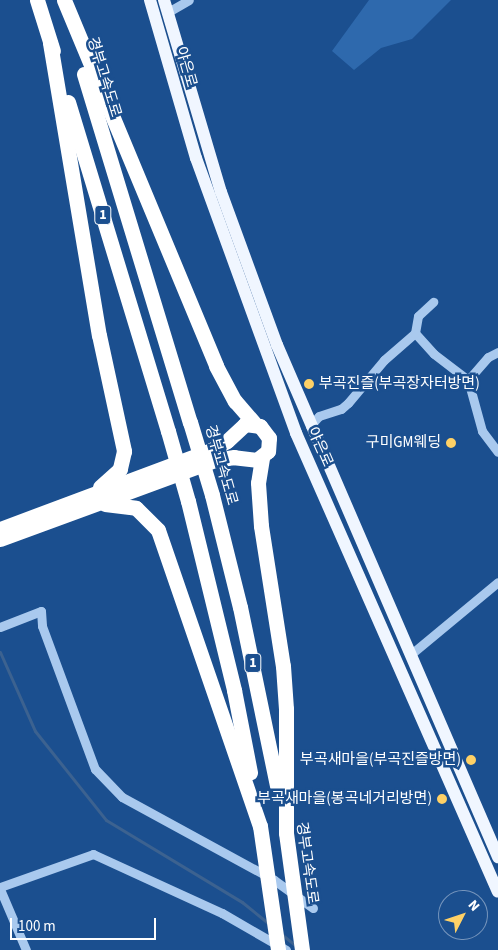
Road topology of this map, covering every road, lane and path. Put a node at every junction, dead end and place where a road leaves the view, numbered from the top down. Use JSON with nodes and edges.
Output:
{"nodes":[{"id":1,"x":38,"y":0,"type":"edge"},
{"id":2,"x":63,"y":0,"type":"edge"},
{"id":3,"x":150,"y":0,"type":"edge"},
{"id":4,"x":189,"y":0,"type":"edge"},
{"id":5,"x":166,"y":6,"type":"edge"},
{"id":6,"x":50,"y":43,"type":"junction"},
{"id":7,"x":433,"y":302,"type":"dead end"},
{"id":8,"x":415,"y":333,"type":"junction"},
{"id":9,"x":498,"y":352,"type":"edge"},
{"id":10,"x":468,"y":380,"type":"junction"},
{"id":11,"x":255,"y":424,"type":"junction"},
{"id":12,"x":310,"y":426,"type":"junction"},
{"id":13,"x":498,"y":452,"type":"edge"},
{"id":14,"x":262,"y":458,"type":"junction"},
{"id":15,"x":88,"y":502,"type":"junction"},
{"id":16,"x":19,"y":527,"type":"junction"},
{"id":17,"x":0,"y":529,"type":"edge"},
{"id":18,"x":0,"y":539,"type":"edge"},
{"id":19,"x":498,"y":582,"type":"edge"},
{"id":20,"x":0,"y":628,"type":"edge"},
{"id":21,"x":410,"y":655,"type":"junction"},
{"id":22,"x":260,"y":826,"type":"junction"},
{"id":23,"x":286,"y":834,"type":"junction"},
{"id":24,"x":498,"y":857,"type":"edge"},
{"id":25,"x":487,"y":866,"type":"junction"},
{"id":26,"x":0,"y":888,"type":"edge"},
{"id":27,"x":498,"y":892,"type":"edge"},
{"id":28,"x":313,"y":908,"type":"dead end"},
{"id":29,"x":26,"y":950,"type":"edge"},
{"id":30,"x":278,"y":950,"type":"edge"},
{"id":31,"x":286,"y":950,"type":"edge"},
{"id":32,"x":302,"y":950,"type":"edge"}],
"edges":[{"from":1,"to":6,"type":"highway","number":"1"},
{"from":2,"to":11,"type":"highway"},
{"from":2,"to":23,"type":"highway","name":"경부고속도로","number":"1","bridge":true},
{"from":3,"to":25,"type":"main road","name":"야은로"},
{"from":4,"to":5,"type":"street"},
{"from":5,"to":12,"type":"main road","name":"야은로"},
{"from":6,"to":15,"type":"highway"},
{"from":6,"to":22,"type":"highway","number":"1","bridge":true},
{"from":7,"to":8,"type":"street"},
{"from":8,"to":10,"type":"street"},
{"from":8,"to":12,"type":"street"},
{"from":9,"to":10,"type":"street"},
{"from":10,"to":13,"type":"street"},
{"from":11,"to":14,"type":"highway"},
{"from":11,"to":15,"type":"highway"},
{"from":12,"to":21,"type":"main road","name":"야은로"},
{"from":14,"to":15,"type":"highway"},
{"from":14,"to":23,"type":"highway"},
{"from":15,"to":16,"type":"highway"},
{"from":15,"to":22,"type":"highway"},
{"from":16,"to":17,"type":"highway"},
{"from":16,"to":18,"type":"highway"},
{"from":19,"to":21,"type":"street"},
{"from":20,"to":28,"type":"street"},
{"from":21,"to":24,"type":"main road","name":"야은로"},
{"from":22,"to":30,"type":"highway","number":"1","bridge":true},
{"from":23,"to":32,"type":"highway","name":"경부고속도로","number":"1","bridge":true},
{"from":24,"to":25,"type":"street"},
{"from":25,"to":27,"type":"main road","name":"야은로"},
{"from":26,"to":29,"type":"street"},
{"from":26,"to":31,"type":"street"}]}
